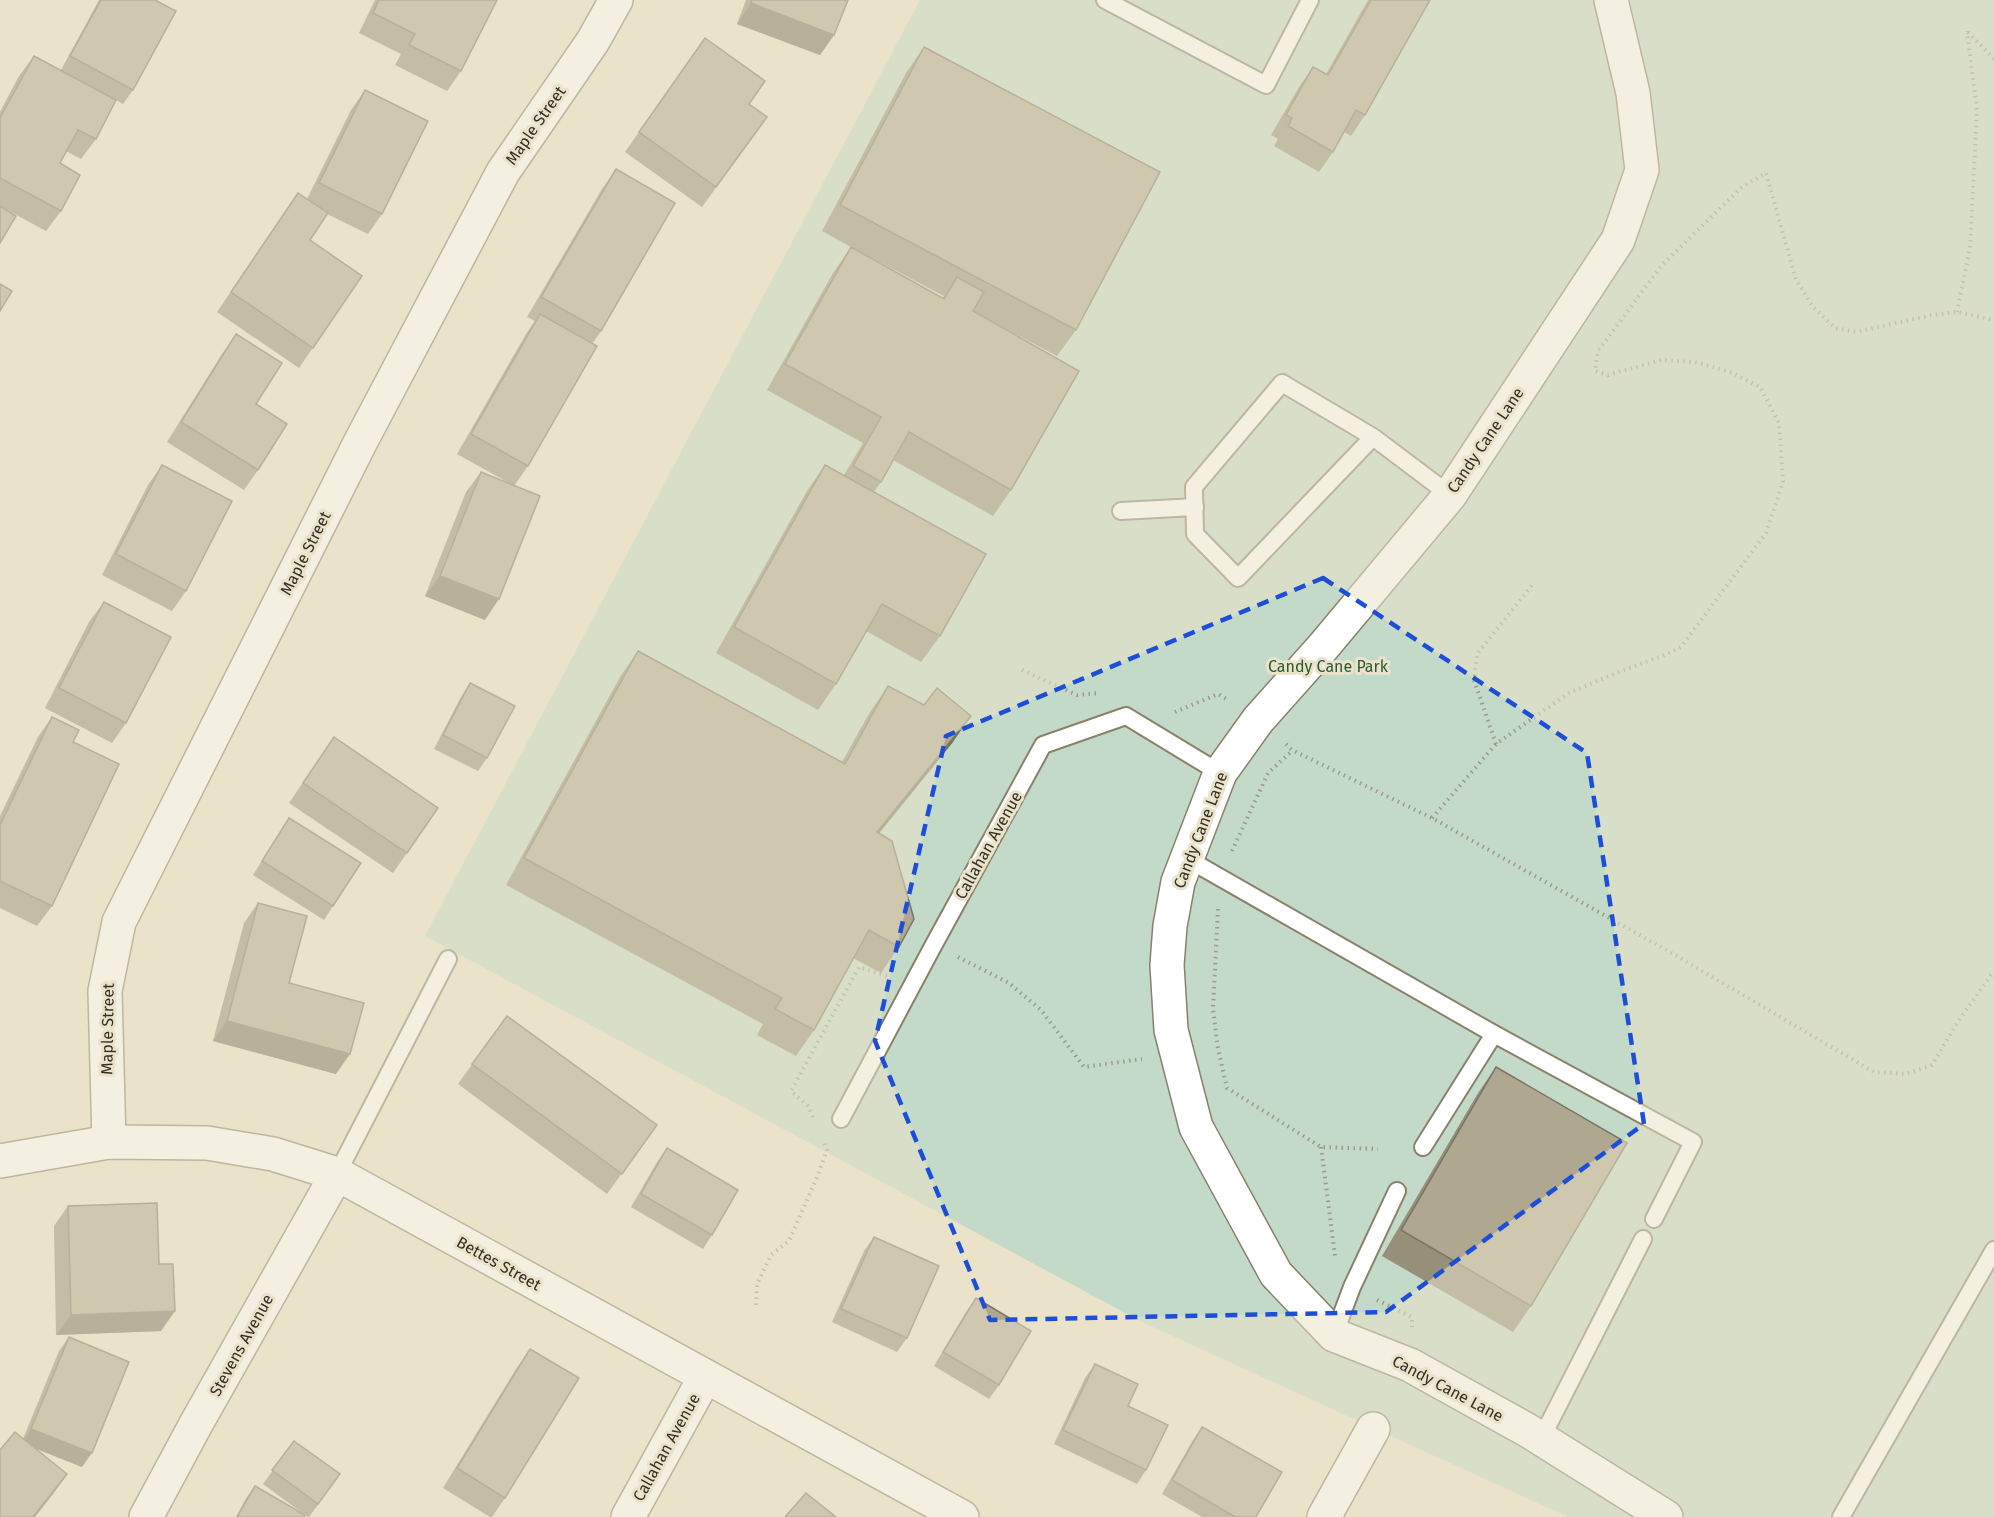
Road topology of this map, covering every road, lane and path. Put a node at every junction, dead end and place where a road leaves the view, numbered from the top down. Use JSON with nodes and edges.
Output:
{"nodes":[{"id":1,"x":616,"y":0,"type":"edge"},
{"id":2,"x":1105,"y":0,"type":"edge"},
{"id":3,"x":1310,"y":0,"type":"edge"},
{"id":4,"x":1611,"y":0,"type":"edge"},
{"id":5,"x":1994,"y":59,"type":"edge"},
{"id":6,"x":1957,"y":312,"type":"junction"},
{"id":7,"x":1994,"y":320,"type":"edge"},
{"id":8,"x":1373,"y":438,"type":"junction"},
{"id":9,"x":1450,"y":495,"type":"junction"},
{"id":10,"x":1195,"y":507,"type":"junction"},
{"id":11,"x":1121,"y":511,"type":"dead end"},
{"id":12,"x":1533,"y":584,"type":"dead end"},
{"id":13,"x":1258,"y":720,"type":"junction"},
{"id":14,"x":1496,"y":744,"type":"junction"},
{"id":15,"x":1293,"y":750,"type":"junction"},
{"id":16,"x":1220,"y":773,"type":"junction"},
{"id":17,"x":1432,"y":818,"type":"junction"},
{"id":18,"x":1186,"y":858,"type":"junction"},
{"id":19,"x":1220,"y":876,"type":"junction"},
{"id":20,"x":933,"y":945,"type":"junction"},
{"id":21,"x":448,"y":959,"type":"dead end"},
{"id":22,"x":1994,"y":971,"type":"edge"},
{"id":23,"x":891,"y":977,"type":"edge"},
{"id":24,"x":1494,"y":1034,"type":"junction"},
{"id":25,"x":1218,"y":1049,"type":"junction"},
{"id":26,"x":1177,"y":1054,"type":"junction"},
{"id":27,"x":841,"y":1119,"type":"dead end"},
{"id":28,"x":816,"y":1123,"type":"dead end"},
{"id":29,"x":819,"y":1132,"type":"dead end"},
{"id":30,"x":109,"y":1142,"type":"junction"},
{"id":31,"x":1423,"y":1147,"type":"dead end"},
{"id":32,"x":1377,"y":1149,"type":"dead end"},
{"id":33,"x":0,"y":1161,"type":"edge"},
{"id":34,"x":337,"y":1174,"type":"junction"},
{"id":35,"x":1397,"y":1191,"type":"dead end"},
{"id":36,"x":1653,"y":1219,"type":"dead end"},
{"id":37,"x":1643,"y":1239,"type":"dead end"},
{"id":38,"x":1994,"y":1250,"type":"edge"},
{"id":39,"x":756,"y":1305,"type":"dead end"},
{"id":40,"x":1334,"y":1335,"type":"junction"},
{"id":41,"x":705,"y":1377,"type":"junction"},
{"id":42,"x":1373,"y":1429,"type":"dead end"},
{"id":43,"x":1541,"y":1439,"type":"junction"},
{"id":44,"x":147,"y":1517,"type":"edge"},
{"id":45,"x":628,"y":1517,"type":"edge"},
{"id":46,"x":962,"y":1517,"type":"edge"},
{"id":47,"x":1324,"y":1517,"type":"edge"},
{"id":48,"x":1666,"y":1517,"type":"edge"},
{"id":49,"x":1841,"y":1517,"type":"edge"}],
"edges":[{"from":1,"to":30,"type":"street","name":"Maple Street"},
{"from":2,"to":3,"type":"lane"},
{"from":4,"to":9,"type":"street","name":"Candy Cane Lane"},
{"from":5,"to":6,"type":"path"},
{"from":6,"to":7,"type":"path"},
{"from":6,"to":14,"type":"path"},
{"from":8,"to":9,"type":"lane"},
{"from":8,"to":10,"type":"lane"},
{"from":8,"to":10,"type":"lane"},
{"from":9,"to":13,"type":"street","name":"Candy Cane Lane"},
{"from":10,"to":11,"type":"lane"},
{"from":12,"to":14,"type":"path"},
{"from":13,"to":15,"type":"path"},
{"from":13,"to":16,"type":"street","name":"Candy Cane Lane"},
{"from":14,"to":17,"type":"path"},
{"from":15,"to":17,"type":"path"},
{"from":15,"to":19,"type":"path"},
{"from":16,"to":18,"type":"street","name":"Candy Cane Lane"},
{"from":16,"to":20,"type":"lane","name":"Callahan Avenue"},
{"from":17,"to":22,"type":"path"},
{"from":18,"to":19,"type":"lane"},
{"from":18,"to":26,"type":"street","name":"Candy Cane Lane"},
{"from":19,"to":24,"type":"lane"},
{"from":19,"to":25,"type":"path"},
{"from":20,"to":26,"type":"path"},
{"from":20,"to":27,"type":"lane","name":"Callahan Avenue"},
{"from":21,"to":34,"type":"lane"},
{"from":23,"to":28,"type":"path"},
{"from":24,"to":31,"type":"lane"},
{"from":24,"to":36,"type":"lane"},
{"from":25,"to":26,"type":"path"},
{"from":25,"to":32,"type":"path"},
{"from":26,"to":40,"type":"street","name":"Candy Cane Lane"},
{"from":29,"to":39,"type":"path"},
{"from":30,"to":33,"type":"street","name":"Bettes Street"},
{"from":30,"to":34,"type":"street","name":"Bettes Street"},
{"from":34,"to":41,"type":"street","name":"Bettes Street"},
{"from":34,"to":44,"type":"street","name":"Stevens Avenue"},
{"from":35,"to":40,"type":"lane"},
{"from":37,"to":43,"type":"lane"},
{"from":38,"to":49,"type":"lane"},
{"from":40,"to":43,"type":"street","name":"Candy Cane Lane"},
{"from":41,"to":45,"type":"street","name":"Callahan Avenue"},
{"from":41,"to":46,"type":"street","name":"Bettes Street"},
{"from":42,"to":47,"type":"street"},
{"from":43,"to":48,"type":"street","name":"Candy Cane Lane"}]}
